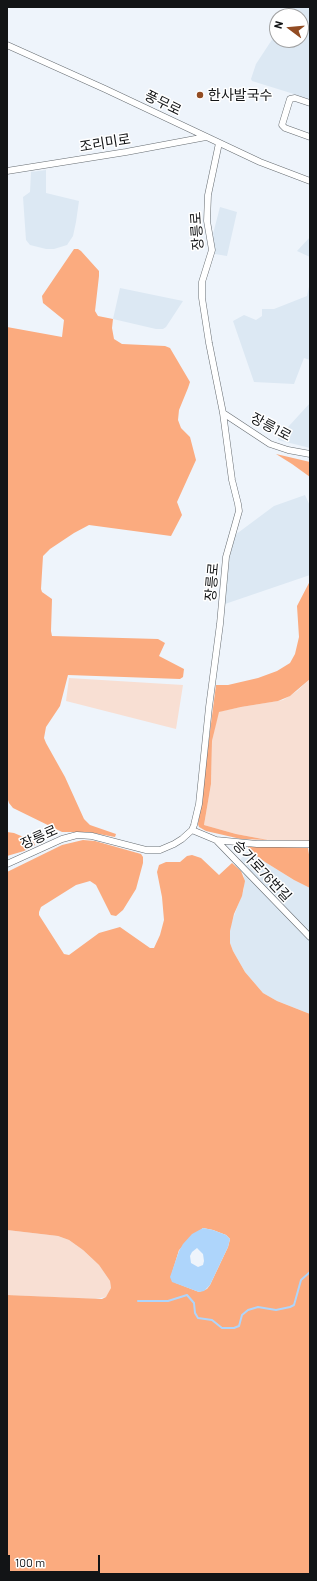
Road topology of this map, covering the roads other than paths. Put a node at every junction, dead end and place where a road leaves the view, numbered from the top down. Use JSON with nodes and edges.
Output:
{"nodes":[{"id":1,"x":7,"y":45,"type":"edge"},
{"id":2,"x":310,"y":103,"type":"edge"},
{"id":3,"x":206,"y":137,"type":"junction"},
{"id":4,"x":310,"y":137,"type":"edge"},
{"id":5,"x":219,"y":143,"type":"junction"},
{"id":6,"x":7,"y":171,"type":"edge"},
{"id":7,"x":310,"y":181,"type":"edge"},
{"id":8,"x":223,"y":413,"type":"junction"},
{"id":9,"x":310,"y":454,"type":"edge"},
{"id":10,"x":192,"y":830,"type":"junction"},
{"id":11,"x":216,"y":840,"type":"junction"},
{"id":12,"x":310,"y":844,"type":"edge"},
{"id":13,"x":7,"y":864,"type":"edge"},
{"id":14,"x":310,"y":937,"type":"edge"}],
"edges":[{"from":1,"to":3,"type":"street","name":"풍무로"},
{"from":2,"to":4,"type":"street"},
{"from":3,"to":5,"type":"street","name":"풍무로"},
{"from":3,"to":6,"type":"street","name":"조리미로"},
{"from":5,"to":7,"type":"street","name":"풍무로"},
{"from":5,"to":8,"type":"street","name":"장릉로"},
{"from":8,"to":9,"type":"street","name":"장릉1로"},
{"from":8,"to":10,"type":"street","name":"장릉로"},
{"from":10,"to":11,"type":"street","name":"승가로76번길"},
{"from":10,"to":13,"type":"street","name":"장릉로"},
{"from":11,"to":12,"type":"street"},
{"from":11,"to":14,"type":"street","name":"승가로76번길"}]}
